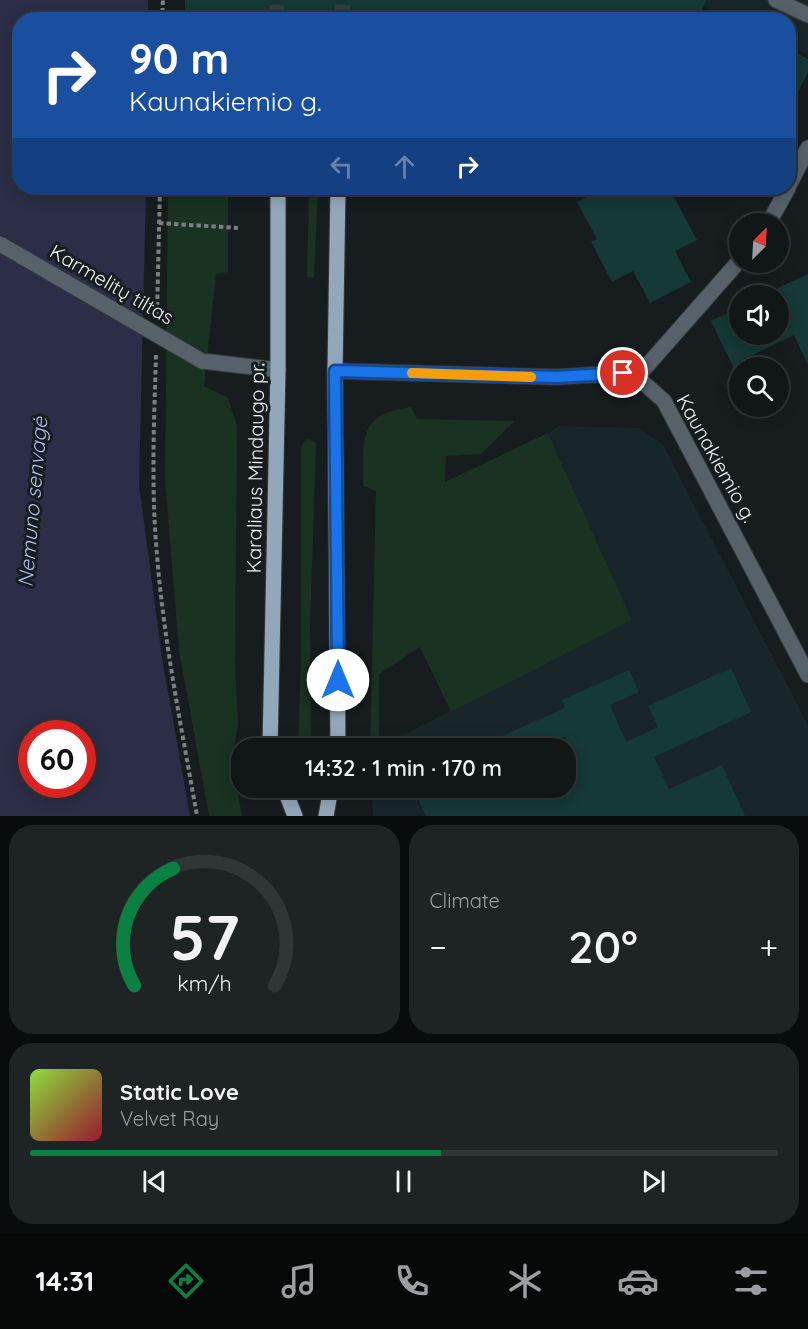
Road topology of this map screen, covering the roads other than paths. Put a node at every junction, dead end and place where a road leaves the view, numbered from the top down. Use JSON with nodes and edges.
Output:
{"nodes":[{"id":1,"x":776,"y":0,"type":"edge"},
{"id":2,"x":808,"y":15,"type":"edge"},
{"id":3,"x":808,"y":148,"type":"edge"},
{"id":4,"x":796,"y":171,"type":"edge"},
{"id":5,"x":278,"y":195,"type":"edge"},
{"id":6,"x":338,"y":195,"type":"edge"},
{"id":7,"x":783,"y":195,"type":"edge"},
{"id":8,"x":774,"y":213,"type":"edge"},
{"id":9,"x":0,"y":244,"type":"edge"},
{"id":10,"x":729,"y":272,"type":"edge"},
{"id":11,"x":278,"y":370,"type":"junction"},
{"id":12,"x":335,"y":371,"type":"junction"},
{"id":13,"x":637,"y":377,"type":"junction"},
{"id":14,"x":808,"y":675,"type":"edge"},
{"id":15,"x":270,"y":738,"type":"edge"},
{"id":16,"x":338,"y":738,"type":"edge"},
{"id":17,"x":288,"y":798,"type":"edge"},
{"id":18,"x":329,"y":798,"type":"edge"},
{"id":19,"x":295,"y":816,"type":"edge"},
{"id":20,"x":326,"y":816,"type":"edge"}],
"edges":[{"from":1,"to":2,"type":"street"},
{"from":3,"to":4,"type":"street"},
{"from":5,"to":11,"type":"main road","name":"Karaliaus Mindaugo pr."},
{"from":6,"to":12,"type":"main road"},
{"from":7,"to":8,"type":"street"},
{"from":9,"to":11,"type":"street","name":"Karmelitų tiltas","bridge":true},
{"from":10,"to":13,"type":"street"},
{"from":11,"to":15,"type":"main road","name":"Karaliaus Mindaugo pr."},
{"from":12,"to":13,"type":"street"},
{"from":12,"to":16,"type":"main road"},
{"from":13,"to":14,"type":"street","name":"Kaunakiemio g."},
{"from":17,"to":19,"type":"main road"},
{"from":18,"to":20,"type":"main road"}]}
